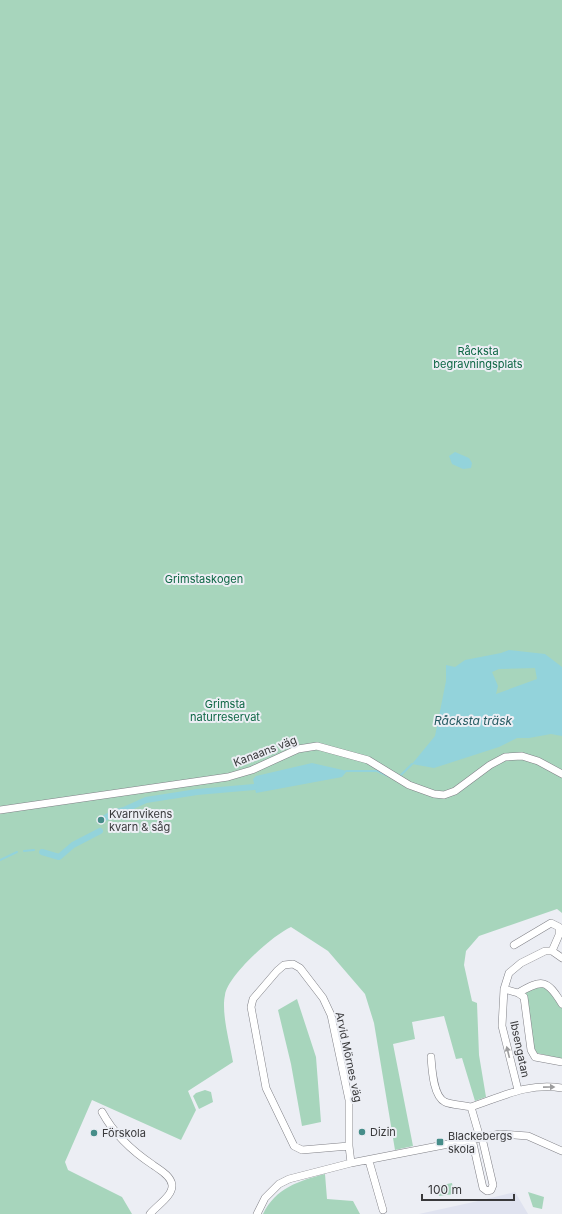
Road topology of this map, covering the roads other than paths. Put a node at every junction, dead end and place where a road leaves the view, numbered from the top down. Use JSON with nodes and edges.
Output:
{"nodes":[{"id":1,"x":562,"y":774,"type":"edge"},
{"id":2,"x":0,"y":810,"type":"edge"},
{"id":3,"x":514,"y":945,"type":"dead end"},
{"id":4,"x":552,"y":951,"type":"junction"},
{"id":5,"x":562,"y":958,"type":"edge"},
{"id":6,"x":504,"y":989,"type":"junction"},
{"id":7,"x":518,"y":993,"type":"junction"},
{"id":8,"x":562,"y":1004,"type":"edge"},
{"id":9,"x":431,"y":1057,"type":"dead end"},
{"id":10,"x":562,"y":1062,"type":"edge"},
{"id":11,"x":562,"y":1088,"type":"edge"},
{"id":12,"x":518,"y":1090,"type":"junction"},
{"id":13,"x":471,"y":1107,"type":"junction"},
{"id":14,"x":102,"y":1112,"type":"dead end"},
{"id":15,"x":481,"y":1138,"type":"junction"},
{"id":16,"x":472,"y":1139,"type":"junction"},
{"id":17,"x":349,"y":1146,"type":"junction"},
{"id":18,"x":562,"y":1151,"type":"edge"},
{"id":19,"x":369,"y":1161,"type":"junction"},
{"id":20,"x":351,"y":1163,"type":"junction"},
{"id":21,"x":382,"y":1210,"type":"dead end"},
{"id":22,"x":150,"y":1214,"type":"edge"},
{"id":23,"x":257,"y":1214,"type":"edge"}],
"edges":[{"from":1,"to":2,"type":"street","name":"Kanaans väg"},
{"from":3,"to":4,"type":"street"},
{"from":4,"to":5,"type":"street"},
{"from":4,"to":6,"type":"street","name":"Ibsengatan"},
{"from":6,"to":7,"type":"street"},
{"from":12,"to":6,"type":"street","name":"Ibsengatan","one_way":true},
{"from":7,"to":8,"type":"street"},
{"from":7,"to":10,"type":"street","name":"Ibsengatan"},
{"from":9,"to":13,"type":"street"},
{"from":12,"to":11,"type":"street","one_way":true},
{"from":12,"to":13,"type":"street"},
{"from":13,"to":15,"type":"street"},
{"from":14,"to":22,"type":"street"},
{"from":15,"to":16,"type":"street"},
{"from":15,"to":16,"type":"street"},
{"from":15,"to":18,"type":"street"},
{"from":16,"to":19,"type":"street"},
{"from":17,"to":17,"type":"street","name":"Arvid Mörnes väg"},
{"from":17,"to":20,"type":"street","name":"Arvid Mörnes väg"},
{"from":19,"to":20,"type":"street"},
{"from":19,"to":21,"type":"street"},
{"from":20,"to":23,"type":"street"}]}
